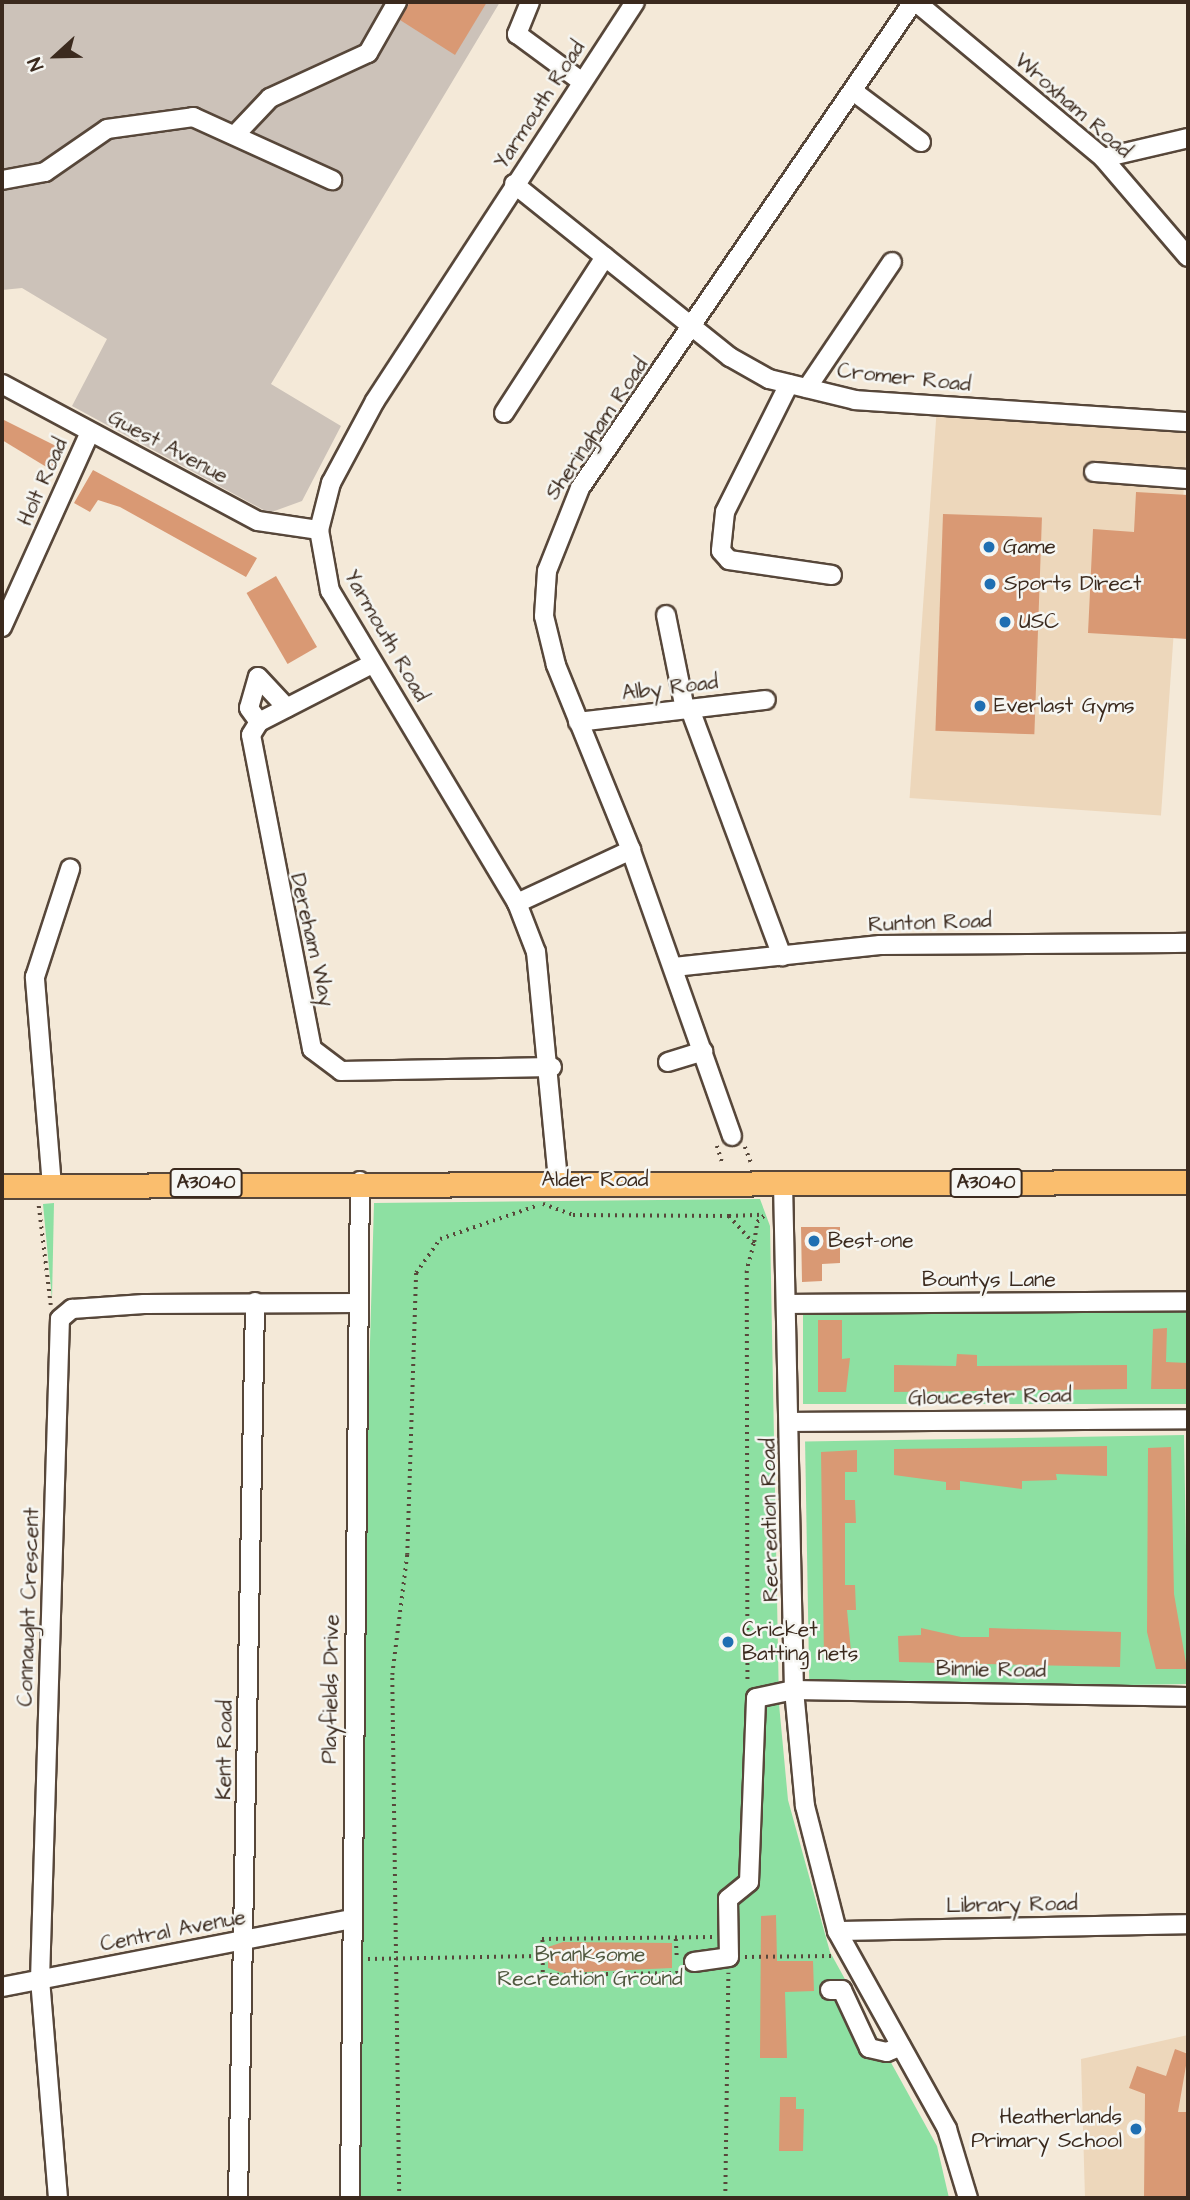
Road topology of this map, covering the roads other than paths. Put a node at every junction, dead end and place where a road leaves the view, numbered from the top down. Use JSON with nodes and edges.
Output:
{"nodes":[{"id":1,"x":397,"y":2,"type":"edge"},
{"id":2,"x":530,"y":2,"type":"edge"},
{"id":3,"x":635,"y":2,"type":"edge"},
{"id":4,"x":915,"y":2,"type":"edge"},
{"id":5,"x":582,"y":82,"type":"junction"},
{"id":6,"x":853,"y":90,"type":"junction"},
{"id":7,"x":235,"y":135,"type":"junction"},
{"id":8,"x":1188,"y":138,"type":"edge"},
{"id":9,"x":921,"y":142,"type":"dead end"},
{"id":10,"x":1103,"y":158,"type":"junction"},
{"id":11,"x":2,"y":180,"type":"edge"},
{"id":12,"x":332,"y":180,"type":"dead end"},
{"id":13,"x":514,"y":184,"type":"junction"},
{"id":14,"x":605,"y":257,"type":"junction"},
{"id":15,"x":1188,"y":257,"type":"edge"},
{"id":16,"x":892,"y":262,"type":"dead end"},
{"id":17,"x":693,"y":327,"type":"junction"},
{"id":18,"x":2,"y":384,"type":"edge"},
{"id":19,"x":789,"y":384,"type":"junction"},
{"id":20,"x":807,"y":388,"type":"junction"},
{"id":21,"x":504,"y":414,"type":"dead end"},
{"id":22,"x":1188,"y":422,"type":"edge"},
{"id":23,"x":90,"y":432,"type":"junction"},
{"id":24,"x":1094,"y":472,"type":"dead end"},
{"id":25,"x":1188,"y":479,"type":"edge"},
{"id":26,"x":319,"y":530,"type":"junction"},
{"id":27,"x":832,"y":575,"type":"dead end"},
{"id":28,"x":666,"y":615,"type":"dead end"},
{"id":29,"x":2,"y":627,"type":"edge"},
{"id":30,"x":372,"y":664,"type":"junction"},
{"id":31,"x":766,"y":700,"type":"dead end"},
{"id":32,"x":287,"y":708,"type":"junction"},
{"id":33,"x":688,"y":709,"type":"junction"},
{"id":34,"x":259,"y":722,"type":"junction"},
{"id":35,"x":578,"y":722,"type":"junction"},
{"id":36,"x":631,"y":850,"type":"junction"},
{"id":37,"x":70,"y":869,"type":"dead end"},
{"id":38,"x":517,"y":903,"type":"junction"},
{"id":39,"x":1188,"y":943,"type":"edge"},
{"id":40,"x":782,"y":956,"type":"junction"},
{"id":41,"x":674,"y":967,"type":"junction"},
{"id":42,"x":703,"y":1051,"type":"junction"},
{"id":43,"x":668,"y":1062,"type":"dead end"},
{"id":44,"x":552,"y":1068,"type":"junction"},
{"id":45,"x":732,"y":1136,"type":"road end"},
{"id":46,"x":558,"y":1180,"type":"junction"},
{"id":47,"x":360,"y":1181,"type":"junction"},
{"id":48,"x":1188,"y":1182,"type":"edge"},
{"id":49,"x":783,"y":1183,"type":"junction"},
{"id":50,"x":2,"y":1186,"type":"edge"},
{"id":51,"x":45,"y":1186,"type":"junction"},
{"id":52,"x":1188,"y":1301,"type":"edge"},
{"id":53,"x":255,"y":1302,"type":"junction"},
{"id":54,"x":358,"y":1303,"type":"junction"},
{"id":55,"x":789,"y":1304,"type":"junction"},
{"id":56,"x":1188,"y":1419,"type":"edge"},
{"id":57,"x":792,"y":1422,"type":"junction"},
{"id":58,"x":794,"y":1690,"type":"junction"},
{"id":59,"x":1188,"y":1698,"type":"edge"},
{"id":60,"x":352,"y":1919,"type":"junction"},
{"id":61,"x":1188,"y":1924,"type":"edge"},
{"id":62,"x":837,"y":1931,"type":"junction"},
{"id":63,"x":245,"y":1941,"type":"junction"},
{"id":64,"x":694,"y":1962,"type":"dead end"},
{"id":65,"x":40,"y":1980,"type":"junction"},
{"id":66,"x":2,"y":1987,"type":"edge"},
{"id":67,"x":830,"y":1990,"type":"dead end"},
{"id":68,"x":901,"y":2046,"type":"junction"},
{"id":69,"x":58,"y":2198,"type":"edge"},
{"id":70,"x":237,"y":2198,"type":"edge"},
{"id":71,"x":350,"y":2198,"type":"edge"},
{"id":72,"x":968,"y":2198,"type":"edge"}],
"edges":[{"from":1,"to":7,"type":"street"},
{"from":2,"to":5,"type":"street"},
{"from":3,"to":5,"type":"street","name":"Yarmouth Road"},
{"from":4,"to":6,"type":"street","name":"Sheringham Road"},
{"from":4,"to":10,"type":"street","name":"Wroxham Road"},
{"from":5,"to":13,"type":"street","name":"Yarmouth Road"},
{"from":6,"to":9,"type":"street"},
{"from":6,"to":17,"type":"street","name":"Sheringham Road"},
{"from":7,"to":11,"type":"street"},
{"from":7,"to":12,"type":"street"},
{"from":8,"to":10,"type":"street"},
{"from":10,"to":15,"type":"street","name":"Wroxham Road"},
{"from":13,"to":14,"type":"street","name":"Cromer Road"},
{"from":13,"to":26,"type":"street","name":"Yarmouth Road"},
{"from":14,"to":17,"type":"street","name":"Cromer Road"},
{"from":14,"to":21,"type":"street"},
{"from":16,"to":20,"type":"street"},
{"from":17,"to":19,"type":"street","name":"Cromer Road"},
{"from":17,"to":35,"type":"street","name":"Sheringham Road"},
{"from":18,"to":23,"type":"street","name":"Guest Avenue"},
{"from":19,"to":20,"type":"street","name":"Cromer Road"},
{"from":19,"to":27,"type":"street"},
{"from":20,"to":22,"type":"street","name":"Cromer Road"},
{"from":23,"to":26,"type":"street","name":"Guest Avenue"},
{"from":23,"to":29,"type":"street","name":"Holt Road"},
{"from":24,"to":25,"type":"street"},
{"from":26,"to":30,"type":"street","name":"Yarmouth Road"},
{"from":28,"to":33,"type":"street"},
{"from":30,"to":32,"type":"street"},
{"from":30,"to":38,"type":"street","name":"Yarmouth Road"},
{"from":31,"to":33,"type":"street","name":"Alby Road"},
{"from":32,"to":34,"type":"street"},
{"from":32,"to":34,"type":"street","name":"Dereham Way"},
{"from":33,"to":35,"type":"street","name":"Alby Road"},
{"from":33,"to":40,"type":"street"},
{"from":34,"to":44,"type":"street","name":"Dereham Way"},
{"from":35,"to":36,"type":"street","name":"Sheringham Road"},
{"from":36,"to":38,"type":"street"},
{"from":36,"to":41,"type":"street","name":"Sheringham Road"},
{"from":37,"to":51,"type":"street"},
{"from":38,"to":44,"type":"street","name":"Yarmouth Road"},
{"from":39,"to":40,"type":"street","name":"Runton Road"},
{"from":40,"to":41,"type":"street","name":"Runton Road"},
{"from":41,"to":42,"type":"street","name":"Sheringham Road"},
{"from":42,"to":43,"type":"street"},
{"from":42,"to":45,"type":"street","name":"Sheringham Road"},
{"from":44,"to":46,"type":"street","name":"Yarmouth Road"},
{"from":46,"to":47,"type":"main road","name":"Alder Road","number":"A3040"},
{"from":46,"to":49,"type":"main road","name":"Alder Road","number":"A3040"},
{"from":47,"to":51,"type":"main road","name":"Alder Road","number":"A3040"},
{"from":47,"to":54,"type":"street","name":"Playfields Drive"},
{"from":48,"to":49,"type":"main road","name":"Alder Road","number":"A3040"},
{"from":49,"to":55,"type":"street","name":"Recreation Road"},
{"from":50,"to":51,"type":"main road","name":"Alder Road","number":"A3040"},
{"from":52,"to":55,"type":"street","name":"Bountys Lane"},
{"from":53,"to":54,"type":"street"},
{"from":53,"to":63,"type":"street","name":"Kent Road"},
{"from":53,"to":65,"type":"street","name":"Connaught Crescent"},
{"from":54,"to":60,"type":"street","name":"Playfields Drive"},
{"from":55,"to":57,"type":"street","name":"Recreation Road"},
{"from":56,"to":57,"type":"street","name":"Gloucester Road"},
{"from":57,"to":58,"type":"street","name":"Recreation Road"},
{"from":58,"to":59,"type":"street","name":"Binnie Road"},
{"from":58,"to":62,"type":"street","name":"Recreation Road"},
{"from":58,"to":64,"type":"street","name":"Binnie Road"},
{"from":60,"to":63,"type":"street","name":"Central Avenue"},
{"from":60,"to":71,"type":"street","name":"Playfields Drive"},
{"from":61,"to":62,"type":"street","name":"Library Road"},
{"from":62,"to":68,"type":"street","name":"Recreation Road"},
{"from":63,"to":65,"type":"street","name":"Central Avenue"},
{"from":63,"to":70,"type":"street","name":"Kent Road"},
{"from":65,"to":66,"type":"street","name":"Central Avenue"},
{"from":65,"to":69,"type":"street","name":"Connaught Crescent"},
{"from":67,"to":68,"type":"street"},
{"from":68,"to":72,"type":"street","name":"Recreation Road"}]}
